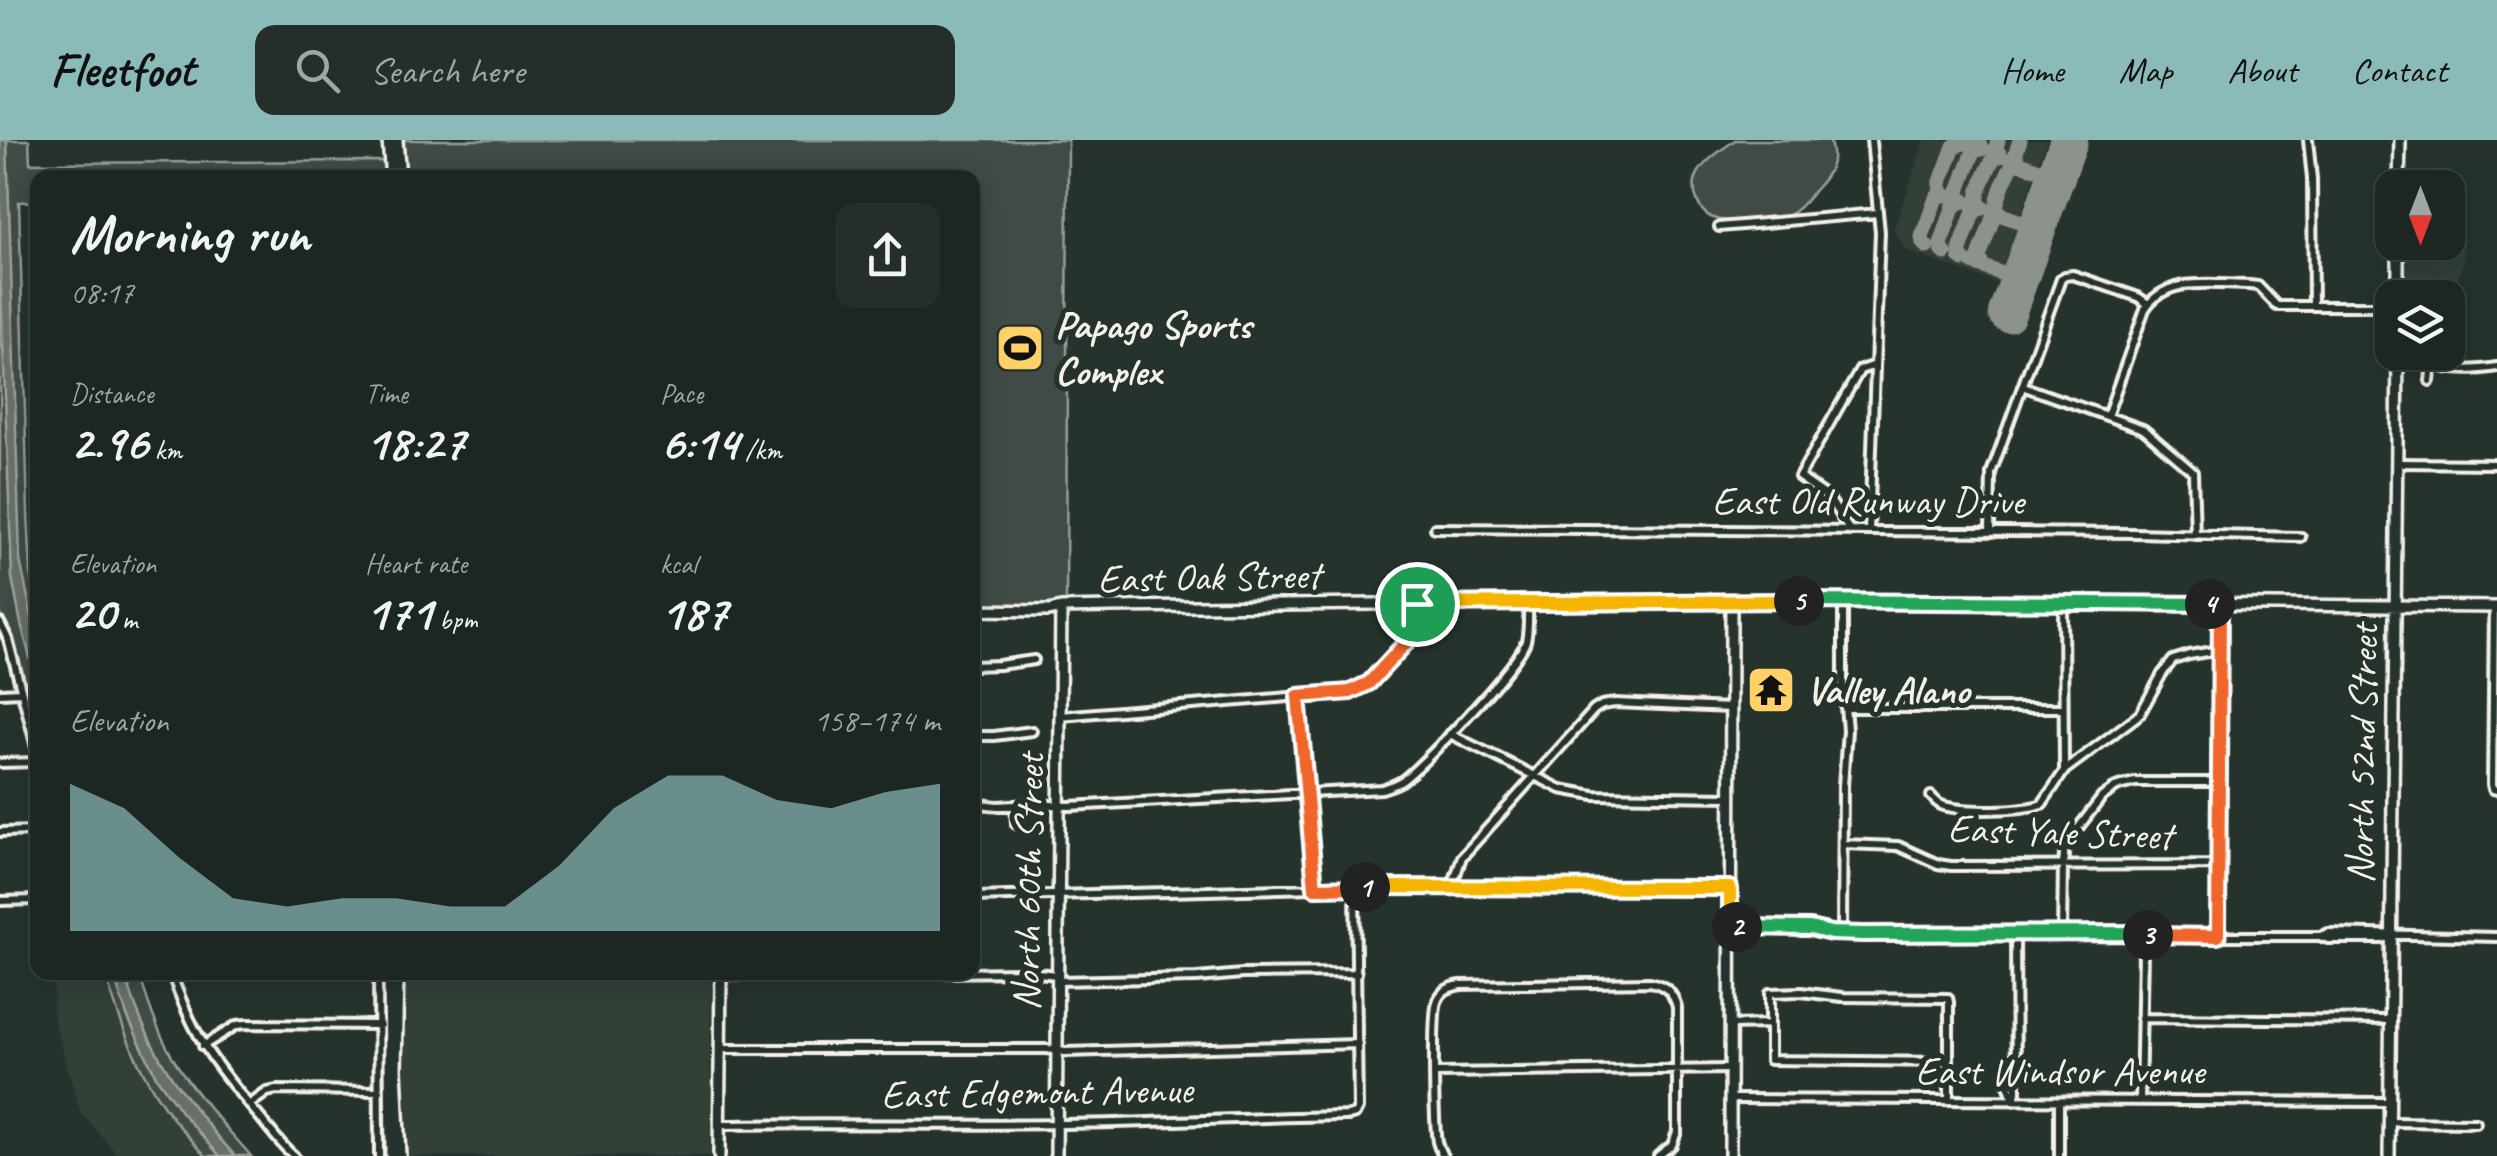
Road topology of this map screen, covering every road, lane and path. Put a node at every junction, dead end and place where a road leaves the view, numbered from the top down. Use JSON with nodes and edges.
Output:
{"nodes":[{"id":1,"x":388,"y":140,"type":"edge"},
{"id":2,"x":396,"y":140,"type":"edge"},
{"id":3,"x":1871,"y":140,"type":"edge"},
{"id":4,"x":2308,"y":140,"type":"edge"},
{"id":5,"x":2400,"y":140,"type":"edge"},
{"id":6,"x":390,"y":170,"type":"edge"},
{"id":7,"x":399,"y":170,"type":"edge"},
{"id":8,"x":2399,"y":170,"type":"edge"},
{"id":9,"x":1877,"y":213,"type":"junction"},
{"id":10,"x":1719,"y":227,"type":"dead end"},
{"id":11,"x":2148,"y":304,"type":"junction"},
{"id":12,"x":2314,"y":306,"type":"junction"},
{"id":13,"x":2375,"y":306,"type":"edge"},
{"id":14,"x":1875,"y":365,"type":"junction"},
{"id":15,"x":2465,"y":368,"type":"edge"},
{"id":16,"x":2497,"y":368,"type":"edge"},
{"id":17,"x":2398,"y":370,"type":"edge"},
{"id":18,"x":2432,"y":370,"type":"edge"},
{"id":19,"x":2430,"y":381,"type":"dead end"},
{"id":20,"x":2022,"y":386,"type":"junction"},
{"id":21,"x":2108,"y":416,"type":"junction"},
{"id":22,"x":2398,"y":463,"type":"junction"},
{"id":23,"x":2497,"y":464,"type":"edge"},
{"id":24,"x":1435,"y":528,"type":"dead end"},
{"id":25,"x":1850,"y":531,"type":"junction"},
{"id":26,"x":1869,"y":531,"type":"junction"},
{"id":27,"x":1990,"y":532,"type":"junction"},
{"id":28,"x":2195,"y":534,"type":"junction"},
{"id":29,"x":2301,"y":537,"type":"dead end"},
{"id":30,"x":1731,"y":600,"type":"junction"},
{"id":31,"x":1843,"y":601,"type":"junction"},
{"id":32,"x":1528,"y":602,"type":"junction"},
{"id":33,"x":2064,"y":602,"type":"junction"},
{"id":34,"x":1417,"y":604,"type":"junction"},
{"id":35,"x":2220,"y":604,"type":"junction"},
{"id":36,"x":2394,"y":605,"type":"junction"},
{"id":37,"x":2496,"y":607,"type":"edge"},
{"id":38,"x":1061,"y":608,"type":"junction"},
{"id":39,"x":980,"y":610,"type":"edge"},
{"id":40,"x":0,"y":623,"type":"edge"},
{"id":41,"x":2220,"y":650,"type":"junction"},
{"id":42,"x":1034,"y":660,"type":"dead end"},
{"id":43,"x":980,"y":666,"type":"edge"},
{"id":44,"x":22,"y":692,"type":"junction"},
{"id":45,"x":0,"y":693,"type":"edge"},
{"id":46,"x":1298,"y":696,"type":"junction"},
{"id":47,"x":1731,"y":708,"type":"junction"},
{"id":48,"x":1846,"y":708,"type":"junction"},
{"id":49,"x":2063,"y":708,"type":"junction"},
{"id":50,"x":1060,"y":716,"type":"junction"},
{"id":51,"x":30,"y":725,"type":"edge"},
{"id":52,"x":1032,"y":730,"type":"dead end"},
{"id":53,"x":1450,"y":734,"type":"junction"},
{"id":54,"x":980,"y":736,"type":"edge"},
{"id":55,"x":30,"y":759,"type":"edge"},
{"id":56,"x":0,"y":762,"type":"edge"},
{"id":57,"x":2064,"y":770,"type":"junction"},
{"id":58,"x":1535,"y":777,"type":"junction"},
{"id":59,"x":2219,"y":782,"type":"junction"},
{"id":60,"x":2495,"y":790,"type":"edge"},
{"id":61,"x":1306,"y":793,"type":"junction"},
{"id":62,"x":1931,"y":796,"type":"dead end"},
{"id":63,"x":1730,"y":797,"type":"junction"},
{"id":64,"x":980,"y":803,"type":"edge"},
{"id":65,"x":1016,"y":805,"type":"junction"},
{"id":66,"x":1059,"y":806,"type":"junction"},
{"id":67,"x":1016,"y":824,"type":"dead end"},
{"id":68,"x":0,"y":832,"type":"edge"},
{"id":69,"x":30,"y":832,"type":"edge"},
{"id":70,"x":1843,"y":844,"type":"junction"},
{"id":71,"x":2062,"y":865,"type":"junction"},
{"id":72,"x":2218,"y":865,"type":"junction"},
{"id":73,"x":1452,"y":886,"type":"junction"},
{"id":74,"x":1354,"y":887,"type":"junction"},
{"id":75,"x":1315,"y":888,"type":"junction"},
{"id":76,"x":1730,"y":888,"type":"junction"},
{"id":77,"x":1058,"y":896,"type":"junction"},
{"id":78,"x":980,"y":897,"type":"edge"},
{"id":79,"x":30,"y":900,"type":"edge"},
{"id":80,"x":0,"y":901,"type":"edge"},
{"id":81,"x":1730,"y":927,"type":"junction"},
{"id":82,"x":1842,"y":934,"type":"junction"},
{"id":83,"x":2015,"y":934,"type":"junction"},
{"id":84,"x":2062,"y":934,"type":"junction"},
{"id":85,"x":2150,"y":936,"type":"junction"},
{"id":86,"x":2218,"y":936,"type":"junction"},
{"id":87,"x":2390,"y":936,"type":"junction"},
{"id":88,"x":2497,"y":937,"type":"edge"},
{"id":89,"x":980,"y":972,"type":"edge"},
{"id":90,"x":1357,"y":973,"type":"junction"},
{"id":91,"x":1057,"y":978,"type":"junction"},
{"id":92,"x":174,"y":980,"type":"edge"},
{"id":93,"x":378,"y":980,"type":"edge"},
{"id":94,"x":389,"y":980,"type":"edge"},
{"id":95,"x":398,"y":980,"type":"edge"},
{"id":96,"x":721,"y":980,"type":"edge"},
{"id":97,"x":2141,"y":1018,"type":"junction"},
{"id":98,"x":2390,"y":1020,"type":"junction"},
{"id":99,"x":1731,"y":1024,"type":"junction"},
{"id":100,"x":1769,"y":1024,"type":"junction"},
{"id":101,"x":380,"y":1025,"type":"junction"},
{"id":102,"x":1358,"y":1044,"type":"junction"},
{"id":103,"x":203,"y":1046,"type":"junction"},
{"id":104,"x":720,"y":1049,"type":"junction"},
{"id":105,"x":1056,"y":1050,"type":"junction"},
{"id":106,"x":1948,"y":1062,"type":"junction"},
{"id":107,"x":1730,"y":1069,"type":"junction"},
{"id":108,"x":1677,"y":1070,"type":"junction"},
{"id":109,"x":1436,"y":1074,"type":"junction"},
{"id":110,"x":380,"y":1091,"type":"junction"},
{"id":111,"x":1731,"y":1099,"type":"junction"},
{"id":112,"x":1948,"y":1100,"type":"junction"},
{"id":113,"x":2014,"y":1101,"type":"junction"},
{"id":114,"x":2059,"y":1101,"type":"junction"},
{"id":115,"x":2140,"y":1101,"type":"junction"},
{"id":116,"x":2389,"y":1102,"type":"junction"},
{"id":117,"x":249,"y":1106,"type":"junction"},
{"id":118,"x":2389,"y":1122,"type":"junction"},
{"id":119,"x":2476,"y":1123,"type":"dead end"},
{"id":120,"x":1056,"y":1124,"type":"junction"},
{"id":121,"x":720,"y":1125,"type":"junction"},
{"id":122,"x":1441,"y":1153,"type":"edge"},
{"id":123,"x":294,"y":1156,"type":"edge"},
{"id":124,"x":379,"y":1156,"type":"edge"},
{"id":125,"x":390,"y":1156,"type":"edge"},
{"id":126,"x":400,"y":1156,"type":"edge"},
{"id":127,"x":719,"y":1156,"type":"edge"},
{"id":128,"x":1056,"y":1156,"type":"edge"},
{"id":129,"x":1658,"y":1156,"type":"edge"},
{"id":130,"x":1730,"y":1156,"type":"edge"},
{"id":131,"x":2059,"y":1156,"type":"edge"},
{"id":132,"x":2389,"y":1156,"type":"edge"}],
"edges":[{"from":1,"to":6,"type":"street"},
{"from":2,"to":7,"type":"street"},
{"from":3,"to":9,"type":"street"},
{"from":4,"to":12,"type":"street"},
{"from":5,"to":8,"type":"street"},
{"from":9,"to":10,"type":"street"},
{"from":9,"to":14,"type":"street"},
{"from":11,"to":12,"type":"street"},
{"from":11,"to":20,"type":"street"},
{"from":11,"to":21,"type":"street"},
{"from":12,"to":13,"type":"street"},
{"from":14,"to":25,"type":"street"},
{"from":14,"to":26,"type":"street"},
{"from":15,"to":16,"type":"street"},
{"from":17,"to":22,"type":"street","name":"North 52nd Street"},
{"from":18,"to":19,"type":"street"},
{"from":20,"to":21,"type":"street"},
{"from":20,"to":27,"type":"street"},
{"from":21,"to":28,"type":"street"},
{"from":22,"to":23,"type":"street"},
{"from":22,"to":36,"type":"street","name":"North 52nd Street"},
{"from":24,"to":25,"type":"street","name":"East Old Runway Drive"},
{"from":25,"to":26,"type":"street","name":"East Old Runway Drive"},
{"from":26,"to":27,"type":"street","name":"East Old Runway Drive"},
{"from":27,"to":28,"type":"street","name":"East Old Runway Drive"},
{"from":28,"to":29,"type":"street","name":"East Old Runway Drive"},
{"from":30,"to":31,"type":"street","name":"East Oak Street"},
{"from":30,"to":32,"type":"street","name":"East Oak Street"},
{"from":30,"to":47,"type":"street"},
{"from":31,"to":33,"type":"street","name":"East Oak Street"},
{"from":31,"to":48,"type":"street"},
{"from":32,"to":34,"type":"street","name":"East Oak Street"},
{"from":32,"to":53,"type":"street"},
{"from":33,"to":35,"type":"street","name":"East Oak Street"},
{"from":33,"to":49,"type":"street"},
{"from":34,"to":38,"type":"street","name":"East Oak Street"},
{"from":34,"to":46,"type":"street"},
{"from":35,"to":36,"type":"street","name":"East Oak Street"},
{"from":35,"to":41,"type":"street"},
{"from":36,"to":37,"type":"street","name":"East Oak Street"},
{"from":36,"to":87,"type":"street","name":"North 52nd Street"},
{"from":37,"to":60,"type":"street"},
{"from":38,"to":39,"type":"street","name":"East Oak Street"},
{"from":38,"to":50,"type":"street","name":"North 60th Street"},
{"from":40,"to":44,"type":"street"},
{"from":41,"to":57,"type":"street"},
{"from":41,"to":59,"type":"street"},
{"from":42,"to":43,"type":"street"},
{"from":44,"to":45,"type":"street"},
{"from":44,"to":51,"type":"street"},
{"from":46,"to":50,"type":"street"},
{"from":46,"to":61,"type":"street"},
{"from":47,"to":58,"type":"street"},
{"from":47,"to":63,"type":"street"},
{"from":48,"to":49,"type":"street"},
{"from":48,"to":70,"type":"street"},
{"from":49,"to":57,"type":"street"},
{"from":50,"to":66,"type":"street","name":"North 60th Street"},
{"from":52,"to":54,"type":"street"},
{"from":53,"to":58,"type":"street"},
{"from":53,"to":61,"type":"street"},
{"from":55,"to":56,"type":"street"},
{"from":57,"to":62,"type":"street"},
{"from":58,"to":63,"type":"street"},
{"from":58,"to":73,"type":"street"},
{"from":59,"to":71,"type":"street"},
{"from":59,"to":72,"type":"street"},
{"from":61,"to":66,"type":"street"},
{"from":61,"to":75,"type":"street"},
{"from":63,"to":76,"type":"street"},
{"from":64,"to":65,"type":"street"},
{"from":65,"to":66,"type":"street"},
{"from":65,"to":67,"type":"street"},
{"from":66,"to":77,"type":"street","name":"North 60th Street"},
{"from":68,"to":69,"type":"street"},
{"from":70,"to":71,"type":"street","name":"East Yale Street"},
{"from":70,"to":82,"type":"street"},
{"from":71,"to":72,"type":"street","name":"East Yale Street"},
{"from":71,"to":84,"type":"street"},
{"from":72,"to":86,"type":"street"},
{"from":73,"to":74,"type":"street"},
{"from":73,"to":76,"type":"street"},
{"from":74,"to":75,"type":"street"},
{"from":74,"to":90,"type":"street"},
{"from":75,"to":77,"type":"street"},
{"from":76,"to":81,"type":"street"},
{"from":77,"to":78,"type":"street"},
{"from":77,"to":91,"type":"street","name":"North 60th Street"},
{"from":79,"to":80,"type":"street"},
{"from":81,"to":82,"type":"street"},
{"from":81,"to":99,"type":"street"},
{"from":82,"to":83,"type":"street"},
{"from":83,"to":84,"type":"street"},
{"from":83,"to":113,"type":"street"},
{"from":84,"to":85,"type":"street"},
{"from":85,"to":86,"type":"street"},
{"from":85,"to":97,"type":"street"},
{"from":86,"to":87,"type":"street"},
{"from":87,"to":88,"type":"street"},
{"from":87,"to":98,"type":"street","name":"North 52nd Street"},
{"from":89,"to":91,"type":"street"},
{"from":90,"to":91,"type":"street"},
{"from":90,"to":102,"type":"street"},
{"from":91,"to":105,"type":"street","name":"North 60th Street"},
{"from":92,"to":103,"type":"street"},
{"from":93,"to":101,"type":"street"},
{"from":94,"to":125,"type":"street"},
{"from":95,"to":126,"type":"street"},
{"from":96,"to":104,"type":"street"},
{"from":97,"to":98,"type":"street"},
{"from":97,"to":115,"type":"street"},
{"from":98,"to":116,"type":"street","name":"North 52nd Street"},
{"from":99,"to":100,"type":"street"},
{"from":99,"to":107,"type":"street"},
{"from":100,"to":106,"type":"street"},
{"from":100,"to":106,"type":"street"},
{"from":101,"to":103,"type":"street"},
{"from":101,"to":110,"type":"street"},
{"from":102,"to":105,"type":"street"},
{"from":102,"to":120,"type":"street","name":"East Edgemont Avenue"},
{"from":103,"to":117,"type":"street"},
{"from":104,"to":105,"type":"street"},
{"from":104,"to":121,"type":"street"},
{"from":105,"to":120,"type":"street","name":"North 60th Street"},
{"from":106,"to":112,"type":"street"},
{"from":107,"to":108,"type":"street"},
{"from":107,"to":111,"type":"street"},
{"from":108,"to":109,"type":"street"},
{"from":108,"to":109,"type":"street"},
{"from":108,"to":129,"type":"street"},
{"from":109,"to":122,"type":"street"},
{"from":110,"to":117,"type":"street"},
{"from":110,"to":124,"type":"street"},
{"from":111,"to":112,"type":"street","name":"East Windsor Avenue"},
{"from":111,"to":130,"type":"street"},
{"from":112,"to":113,"type":"street","name":"East Windsor Avenue"},
{"from":113,"to":114,"type":"street","name":"East Windsor Avenue"},
{"from":114,"to":115,"type":"street","name":"East Windsor Avenue"},
{"from":114,"to":131,"type":"street"},
{"from":115,"to":116,"type":"street","name":"East Windsor Avenue"},
{"from":116,"to":118,"type":"street","name":"North 52nd Street"},
{"from":117,"to":123,"type":"street"},
{"from":118,"to":119,"type":"street"},
{"from":118,"to":132,"type":"street","name":"North 52nd Street"},
{"from":120,"to":121,"type":"street","name":"East Edgemont Avenue"},
{"from":120,"to":128,"type":"street","name":"North 60th Street"},
{"from":121,"to":127,"type":"street"}]}
